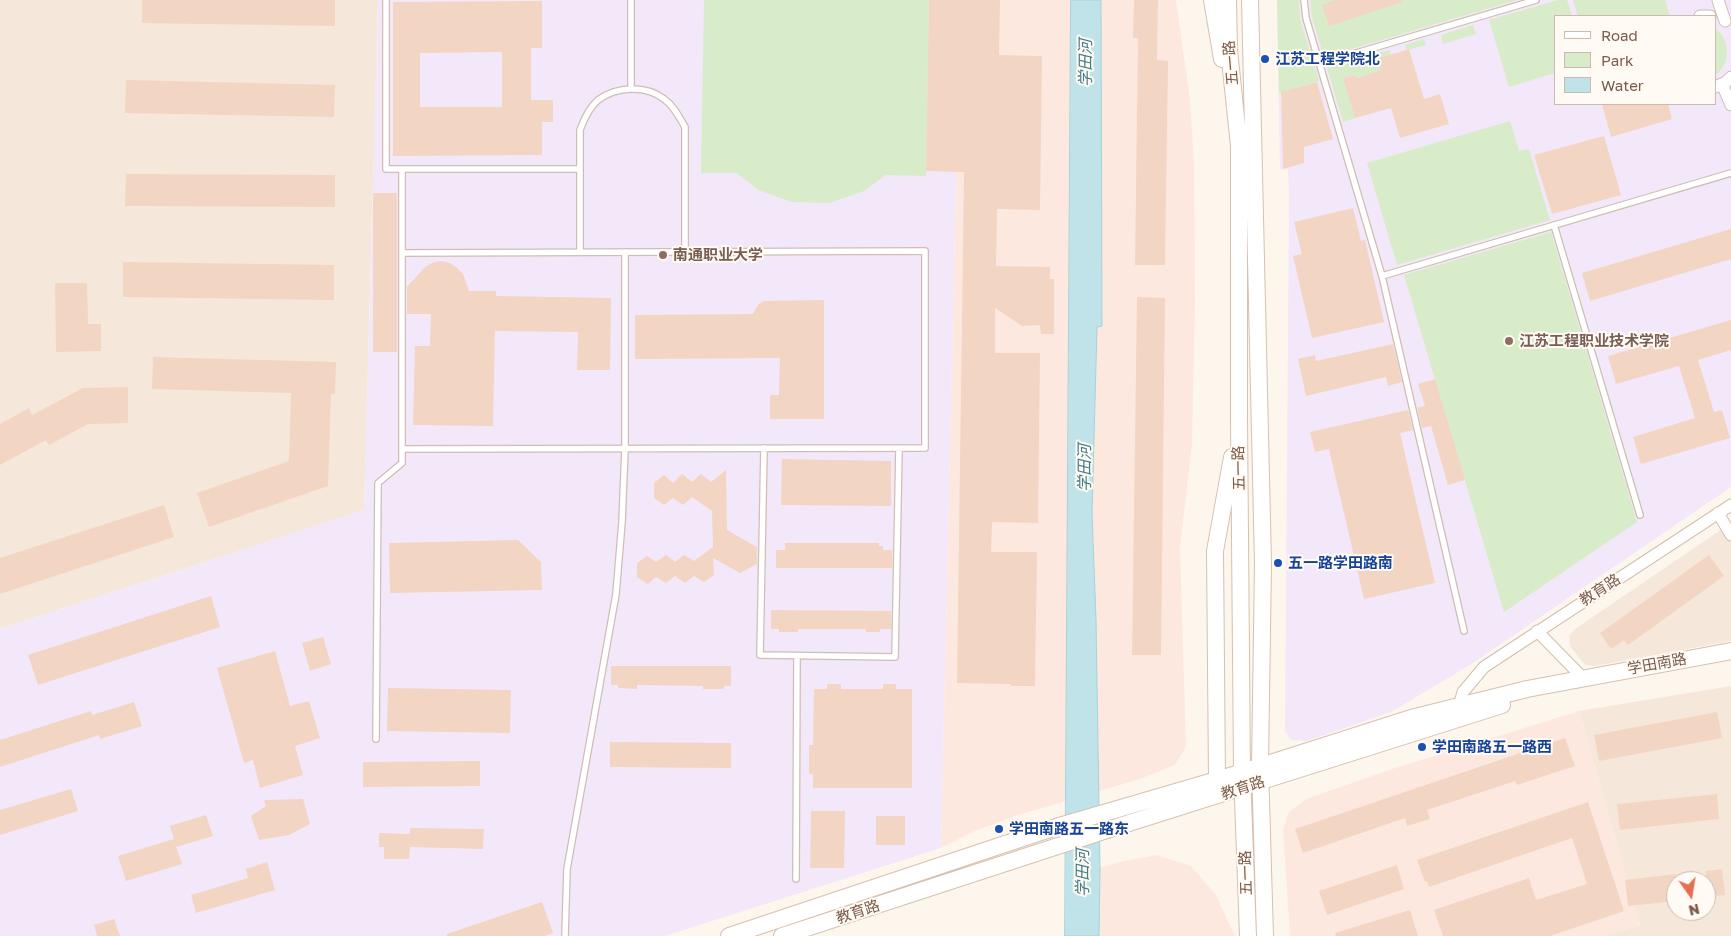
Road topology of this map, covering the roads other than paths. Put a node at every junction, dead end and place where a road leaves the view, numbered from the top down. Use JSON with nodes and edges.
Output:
{"nodes":[{"id":1,"x":386,"y":0,"type":"edge"},
{"id":2,"x":631,"y":0,"type":"edge"},
{"id":3,"x":1212,"y":0,"type":"edge"},
{"id":4,"x":1228,"y":0,"type":"edge"},
{"id":5,"x":1250,"y":0,"type":"edge"},
{"id":6,"x":1304,"y":0,"type":"edge"},
{"id":7,"x":1536,"y":0,"type":"edge"},
{"id":8,"x":1718,"y":0,"type":"edge"},
{"id":9,"x":1725,"y":21,"type":"edge"},
{"id":10,"x":1319,"y":64,"type":"junction"},
{"id":11,"x":1723,"y":83,"type":"edge"},
{"id":12,"x":631,"y":88,"type":"junction"},
{"id":13,"x":1731,"y":105,"type":"edge"},
{"id":14,"x":1239,"y":146,"type":"junction"},
{"id":15,"x":402,"y":169,"type":"junction"},
{"id":16,"x":580,"y":169,"type":"junction"},
{"id":17,"x":1731,"y":173,"type":"edge"},
{"id":18,"x":1554,"y":225,"type":"junction"},
{"id":19,"x":580,"y":252,"type":"junction"},
{"id":20,"x":625,"y":252,"type":"junction"},
{"id":21,"x":685,"y":252,"type":"junction"},
{"id":22,"x":402,"y":253,"type":"junction"},
{"id":23,"x":1382,"y":276,"type":"junction"},
{"id":24,"x":1239,"y":418,"type":"junction"},
{"id":25,"x":764,"y":448,"type":"junction"},
{"id":26,"x":899,"y":448,"type":"junction"},
{"id":27,"x":402,"y":449,"type":"junction"},
{"id":28,"x":625,"y":449,"type":"junction"},
{"id":29,"x":1731,"y":504,"type":"edge"},
{"id":30,"x":1718,"y":514,"type":"junction"},
{"id":31,"x":1640,"y":515,"type":"dead end"},
{"id":32,"x":1731,"y":534,"type":"edge"},
{"id":33,"x":1464,"y":630,"type":"dead end"},
{"id":34,"x":1537,"y":631,"type":"junction"},
{"id":35,"x":1731,"y":651,"type":"edge"},
{"id":36,"x":797,"y":656,"type":"junction"},
{"id":37,"x":1583,"y":678,"type":"junction"},
{"id":38,"x":1458,"y":706,"type":"junction"},
{"id":39,"x":376,"y":739,"type":"dead end"},
{"id":40,"x":1260,"y":774,"type":"junction"},
{"id":41,"x":1217,"y":780,"type":"junction"},
{"id":42,"x":1242,"y":780,"type":"junction"},
{"id":43,"x":796,"y":879,"type":"dead end"},
{"id":44,"x":565,"y":936,"type":"edge"},
{"id":45,"x":729,"y":936,"type":"edge"},
{"id":46,"x":782,"y":936,"type":"edge"},
{"id":47,"x":1248,"y":936,"type":"edge"},
{"id":48,"x":1265,"y":936,"type":"edge"}],
"edges":[{"from":1,"to":15,"type":"lane"},
{"from":2,"to":12,"type":"lane"},
{"from":3,"to":14,"type":"main road"},
{"from":4,"to":14,"type":"main road","name":"五一路"},
{"from":5,"to":40,"type":"main road","name":"五一路"},
{"from":6,"to":10,"type":"lane"},
{"from":7,"to":10,"type":"lane"},
{"from":8,"to":9,"type":"street"},
{"from":10,"to":23,"type":"lane"},
{"from":11,"to":13,"type":"street"},
{"from":12,"to":16,"type":"lane"},
{"from":12,"to":21,"type":"lane"},
{"from":14,"to":24,"type":"main road","name":"五一路"},
{"from":15,"to":16,"type":"lane"},
{"from":15,"to":22,"type":"lane"},
{"from":16,"to":19,"type":"lane"},
{"from":17,"to":18,"type":"lane"},
{"from":18,"to":23,"type":"lane"},
{"from":18,"to":31,"type":"lane"},
{"from":19,"to":20,"type":"lane"},
{"from":19,"to":22,"type":"lane"},
{"from":20,"to":21,"type":"lane"},
{"from":20,"to":28,"type":"lane"},
{"from":21,"to":26,"type":"lane"},
{"from":22,"to":27,"type":"lane"},
{"from":23,"to":33,"type":"lane"},
{"from":24,"to":41,"type":"main road"},
{"from":24,"to":42,"type":"main road","name":"五一路"},
{"from":25,"to":26,"type":"lane"},
{"from":25,"to":28,"type":"lane"},
{"from":25,"to":36,"type":"lane"},
{"from":26,"to":36,"type":"lane"},
{"from":27,"to":28,"type":"lane"},
{"from":27,"to":39,"type":"lane"},
{"from":28,"to":44,"type":"lane"},
{"from":29,"to":30,"type":"street","name":"教育路"},
{"from":30,"to":32,"type":"street"},
{"from":30,"to":34,"type":"street","name":"教育路"},
{"from":34,"to":37,"type":"street"},
{"from":34,"to":38,"type":"street","name":"教育路"},
{"from":35,"to":37,"type":"main road","name":"学田南路"},
{"from":36,"to":43,"type":"lane"},
{"from":37,"to":38,"type":"main road","name":"教育路"},
{"from":37,"to":40,"type":"main road","name":"教育路"},
{"from":38,"to":40,"type":"main road","name":"教育路"},
{"from":40,"to":42,"type":"main road","name":"教育路"},
{"from":40,"to":48,"type":"main road","name":"五一路"},
{"from":41,"to":42,"type":"main road","name":"教育路"},
{"from":41,"to":45,"type":"main road","name":"教育路"},
{"from":42,"to":46,"type":"main road","name":"教育路"},
{"from":42,"to":47,"type":"main road","name":"五一路"}]}
